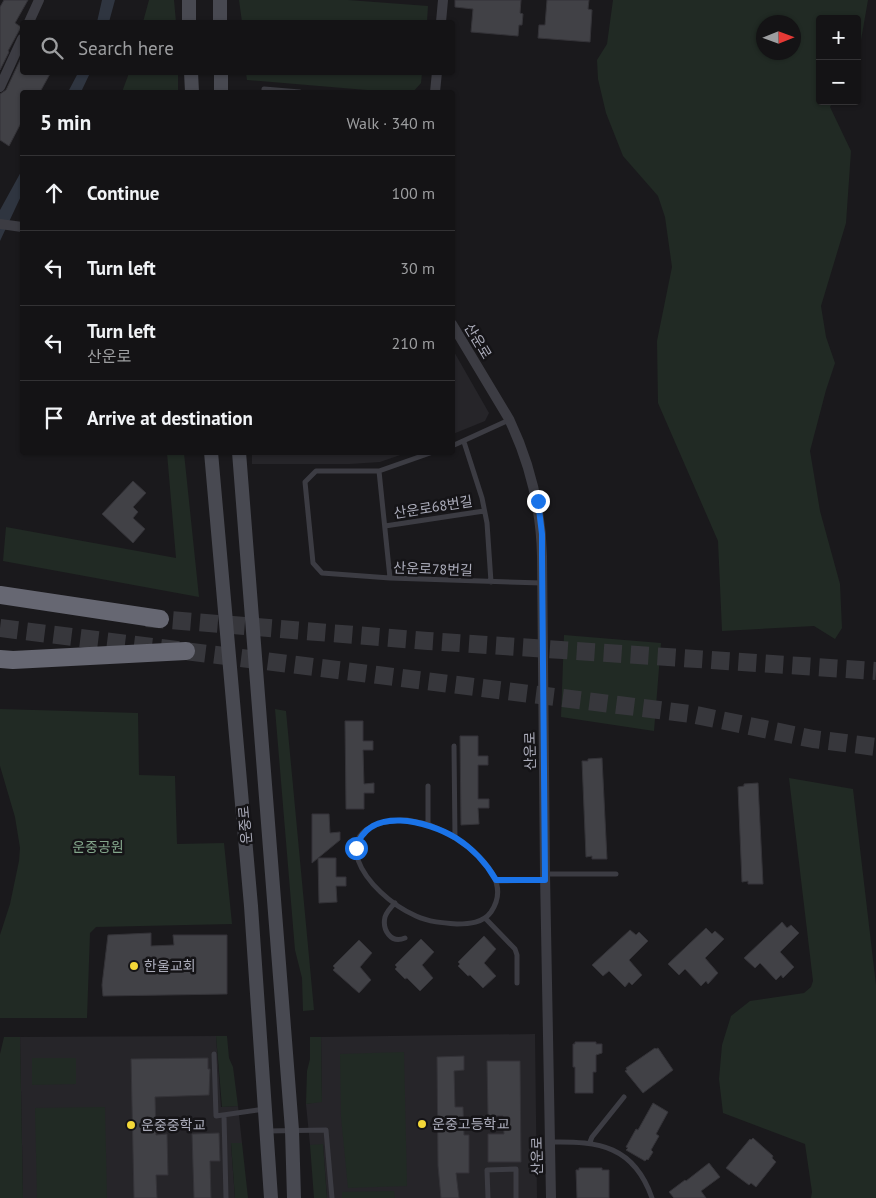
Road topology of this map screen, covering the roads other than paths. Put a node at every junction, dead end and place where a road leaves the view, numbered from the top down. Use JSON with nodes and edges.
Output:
{"nodes":[{"id":1,"x":39,"y":0,"type":"edge"},
{"id":2,"x":189,"y":0,"type":"edge"},
{"id":3,"x":220,"y":0,"type":"edge"},
{"id":4,"x":443,"y":0,"type":"edge"},
{"id":5,"x":30,"y":20,"type":"edge"},
{"id":6,"x":189,"y":20,"type":"edge"},
{"id":7,"x":220,"y":20,"type":"edge"},
{"id":8,"x":441,"y":20,"type":"edge"},
{"id":9,"x":20,"y":43,"type":"edge"},
{"id":10,"x":191,"y":75,"type":"edge"},
{"id":11,"x":221,"y":75,"type":"edge"},
{"id":12,"x":436,"y":75,"type":"edge"},
{"id":13,"x":0,"y":87,"type":"edge"},
{"id":14,"x":192,"y":90,"type":"edge"},
{"id":15,"x":221,"y":90,"type":"edge"},
{"id":16,"x":264,"y":90,"type":"edge"},
{"id":17,"x":276,"y":90,"type":"edge"},
{"id":18,"x":435,"y":90,"type":"edge"},
{"id":19,"x":0,"y":224,"type":"edge"},
{"id":20,"x":20,"y":227,"type":"edge"},
{"id":21,"x":455,"y":329,"type":"edge"},
{"id":22,"x":509,"y":419,"type":"junction"},
{"id":23,"x":464,"y":442,"type":"junction"},
{"id":24,"x":455,"y":445,"type":"edge"},
{"id":25,"x":211,"y":455,"type":"edge"},
{"id":26,"x":239,"y":455,"type":"edge"},
{"id":27,"x":424,"y":455,"type":"edge"},
{"id":28,"x":379,"y":471,"type":"junction"},
{"id":29,"x":484,"y":510,"type":"junction"},
{"id":30,"x":384,"y":526,"type":"junction"},
{"id":31,"x":390,"y":578,"type":"junction"},
{"id":32,"x":491,"y":582,"type":"junction"},
{"id":33,"x":542,"y":583,"type":"junction"},
{"id":34,"x":0,"y":595,"type":"edge"},
{"id":35,"x":160,"y":619,"type":"tunnel mouth"},
{"id":36,"x":186,"y":651,"type":"dead end"},
{"id":37,"x":0,"y":659,"type":"edge"},
{"id":38,"x":454,"y":746,"type":"dead end"},
{"id":39,"x":428,"y":786,"type":"dead end"},
{"id":40,"x":428,"y":825,"type":"junction"},
{"id":41,"x":455,"y":838,"type":"junction"},
{"id":42,"x":616,"y":874,"type":"dead end"},
{"id":43,"x":545,"y":877,"type":"junction"},
{"id":44,"x":496,"y":880,"type":"junction"},
{"id":45,"x":395,"y":903,"type":"junction"},
{"id":46,"x":485,"y":918,"type":"junction"},
{"id":47,"x":406,"y":938,"type":"dead end"},
{"id":48,"x":517,"y":982,"type":"dead end"},
{"id":49,"x":214,"y":1054,"type":"dead end"},
{"id":50,"x":624,"y":1097,"type":"dead end"},
{"id":51,"x":265,"y":1109,"type":"junction"},
{"id":52,"x":224,"y":1116,"type":"junction"},
{"id":53,"x":292,"y":1130,"type":"junction"},
{"id":54,"x":267,"y":1131,"type":"junction"},
{"id":55,"x":551,"y":1142,"type":"junction"},
{"id":56,"x":590,"y":1142,"type":"junction"},
{"id":57,"x":226,"y":1198,"type":"edge"},
{"id":58,"x":271,"y":1198,"type":"edge"},
{"id":59,"x":294,"y":1198,"type":"edge"},
{"id":60,"x":332,"y":1198,"type":"edge"},
{"id":61,"x":488,"y":1198,"type":"edge"},
{"id":62,"x":516,"y":1198,"type":"edge"},
{"id":63,"x":552,"y":1198,"type":"edge"},
{"id":64,"x":652,"y":1198,"type":"edge"}],
"edges":[{"from":1,"to":5,"type":"street"},
{"from":2,"to":6,"type":"main road"},
{"from":3,"to":7,"type":"main road"},
{"from":4,"to":8,"type":"street"},
{"from":9,"to":13,"type":"street"},
{"from":10,"to":14,"type":"main road"},
{"from":11,"to":15,"type":"main road"},
{"from":12,"to":18,"type":"street"},
{"from":16,"to":17,"type":"lane"},
{"from":19,"to":20,"type":"street"},
{"from":21,"to":22,"type":"street","name":"산운로"},
{"from":22,"to":23,"type":"lane"},
{"from":22,"to":33,"type":"street","name":"산운로"},
{"from":23,"to":24,"type":"lane"},
{"from":23,"to":29,"type":"lane","name":"산운로68번길"},
{"from":25,"to":51,"type":"main road","name":"운중로"},
{"from":26,"to":53,"type":"main road","name":"운중로"},
{"from":27,"to":28,"type":"lane"},
{"from":28,"to":30,"type":"lane","name":"산운로68번길"},
{"from":28,"to":31,"type":"lane","name":"산운로78번길"},
{"from":29,"to":30,"type":"lane","name":"산운로68번길"},
{"from":29,"to":32,"type":"lane","name":"산운로68번길"},
{"from":30,"to":31,"type":"lane","name":"산운로68번길"},
{"from":31,"to":32,"type":"lane","name":"산운로78번길"},
{"from":32,"to":33,"type":"lane","name":"산운로78번길"},
{"from":33,"to":43,"type":"street","name":"산운로"},
{"from":34,"to":35,"type":"highway"},
{"from":36,"to":37,"type":"highway"},
{"from":38,"to":41,"type":"lane"},
{"from":39,"to":40,"type":"lane"},
{"from":40,"to":41,"type":"lane"},
{"from":40,"to":45,"type":"lane"},
{"from":41,"to":44,"type":"lane"},
{"from":42,"to":43,"type":"lane"},
{"from":43,"to":44,"type":"lane"},
{"from":43,"to":55,"type":"street","name":"산운로"},
{"from":44,"to":46,"type":"lane"},
{"from":45,"to":46,"type":"lane"},
{"from":45,"to":47,"type":"lane"},
{"from":46,"to":48,"type":"lane"},
{"from":49,"to":52,"type":"lane"},
{"from":50,"to":56,"type":"lane"},
{"from":51,"to":52,"type":"lane"},
{"from":51,"to":54,"type":"main road","name":"운중로"},
{"from":52,"to":57,"type":"lane"},
{"from":53,"to":54,"type":"lane"},
{"from":53,"to":59,"type":"main road","name":"운중로"},
{"from":53,"to":60,"type":"lane"},
{"from":54,"to":58,"type":"main road","name":"운중로"},
{"from":55,"to":56,"type":"lane"},
{"from":55,"to":63,"type":"street","name":"산운로"},
{"from":56,"to":64,"type":"lane"},
{"from":61,"to":62,"type":"lane"}]}
